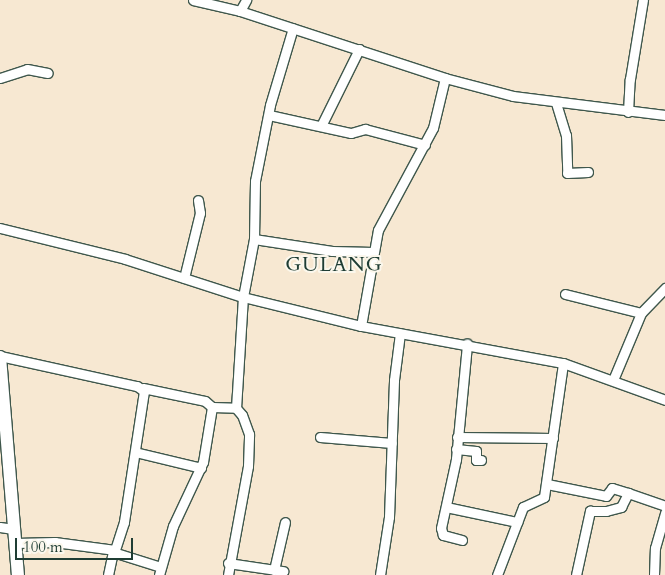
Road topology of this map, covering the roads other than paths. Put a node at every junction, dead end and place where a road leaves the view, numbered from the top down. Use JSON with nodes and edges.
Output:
{"nodes":[{"id":1,"x":193,"y":0,"type":"edge"},
{"id":2,"x":246,"y":0,"type":"edge"},
{"id":3,"x":643,"y":0,"type":"edge"},
{"id":4,"x":240,"y":11,"type":"junction"},
{"id":5,"x":293,"y":28,"type":"junction"},
{"id":6,"x":359,"y":49,"type":"junction"},
{"id":7,"x":48,"y":73,"type":"dead end"},
{"id":8,"x":0,"y":78,"type":"edge"},
{"id":9,"x":445,"y":78,"type":"junction"},
{"id":10,"x":556,"y":103,"type":"junction"},
{"id":11,"x":628,"y":112,"type":"junction"},
{"id":12,"x":269,"y":115,"type":"junction"},
{"id":13,"x":665,"y":115,"type":"edge"},
{"id":14,"x":321,"y":126,"type":"junction"},
{"id":15,"x":425,"y":145,"type":"junction"},
{"id":16,"x":588,"y":172,"type":"dead end"},
{"id":17,"x":198,"y":200,"type":"dead end"},
{"id":18,"x":0,"y":228,"type":"edge"},
{"id":19,"x":254,"y":239,"type":"junction"},
{"id":20,"x":373,"y":252,"type":"junction"},
{"id":21,"x":184,"y":278,"type":"junction"},
{"id":22,"x":665,"y":288,"type":"edge"},
{"id":23,"x":565,"y":294,"type":"dead end"},
{"id":24,"x":243,"y":297,"type":"junction"},
{"id":25,"x":641,"y":313,"type":"junction"},
{"id":26,"x":361,"y":326,"type":"junction"},
{"id":27,"x":400,"y":333,"type":"junction"},
{"id":28,"x":467,"y":344,"type":"junction"},
{"id":29,"x":0,"y":356,"type":"edge"},
{"id":30,"x":563,"y":363,"type":"junction"},
{"id":31,"x":613,"y":380,"type":"junction"},
{"id":32,"x":143,"y":388,"type":"junction"},
{"id":33,"x":665,"y":400,"type":"edge"},
{"id":34,"x":212,"y":407,"type":"junction"},
{"id":35,"x":236,"y":408,"type":"junction"},
{"id":36,"x":320,"y":437,"type":"dead end"},
{"id":37,"x":457,"y":437,"type":"junction"},
{"id":38,"x":553,"y":438,"type":"junction"},
{"id":39,"x":392,"y":443,"type":"junction"},
{"id":40,"x":456,"y":449,"type":"junction"},
{"id":41,"x":135,"y":452,"type":"junction"},
{"id":42,"x":481,"y":460,"type":"dead end"},
{"id":43,"x":201,"y":468,"type":"junction"},
{"id":44,"x":546,"y":484,"type":"junction"},
{"id":45,"x":628,"y":493,"type":"junction"},
{"id":46,"x":665,"y":506,"type":"edge"},
{"id":47,"x":446,"y":507,"type":"junction"},
{"id":48,"x":665,"y":512,"type":"edge"},
{"id":49,"x":285,"y":522,"type":"dead end"},
{"id":50,"x":517,"y":522,"type":"junction"},
{"id":51,"x":0,"y":527,"type":"edge"},
{"id":52,"x":14,"y":530,"type":"junction"},
{"id":53,"x":462,"y":540,"type":"dead end"},
{"id":54,"x":15,"y":543,"type":"junction"},
{"id":55,"x":112,"y":552,"type":"junction"},
{"id":56,"x":228,"y":563,"type":"junction"},
{"id":57,"x":160,"y":571,"type":"edge"},
{"id":58,"x":18,"y":575,"type":"edge"},
{"id":59,"x":108,"y":575,"type":"edge"},
{"id":60,"x":228,"y":575,"type":"edge"},
{"id":61,"x":380,"y":575,"type":"edge"},
{"id":62,"x":497,"y":575,"type":"edge"},
{"id":63,"x":576,"y":575,"type":"edge"},
{"id":64,"x":654,"y":575,"type":"edge"}],
"edges":[{"from":1,"to":4,"type":"street"},
{"from":2,"to":4,"type":"street"},
{"from":3,"to":11,"type":"street"},
{"from":4,"to":5,"type":"street"},
{"from":5,"to":6,"type":"street"},
{"from":5,"to":12,"type":"street"},
{"from":6,"to":9,"type":"street"},
{"from":6,"to":14,"type":"street"},
{"from":7,"to":8,"type":"street"},
{"from":9,"to":10,"type":"street"},
{"from":9,"to":15,"type":"street"},
{"from":10,"to":11,"type":"street"},
{"from":10,"to":16,"type":"street"},
{"from":11,"to":13,"type":"street"},
{"from":12,"to":14,"type":"street"},
{"from":12,"to":19,"type":"street"},
{"from":14,"to":15,"type":"street"},
{"from":15,"to":20,"type":"street"},
{"from":17,"to":21,"type":"street"},
{"from":18,"to":21,"type":"street"},
{"from":19,"to":20,"type":"street"},
{"from":19,"to":24,"type":"street"},
{"from":20,"to":26,"type":"street"},
{"from":21,"to":24,"type":"street"},
{"from":22,"to":25,"type":"street"},
{"from":23,"to":25,"type":"street"},
{"from":24,"to":26,"type":"street"},
{"from":24,"to":35,"type":"street"},
{"from":25,"to":31,"type":"street"},
{"from":26,"to":27,"type":"street"},
{"from":27,"to":28,"type":"street"},
{"from":27,"to":39,"type":"street"},
{"from":28,"to":30,"type":"street"},
{"from":28,"to":37,"type":"street"},
{"from":29,"to":32,"type":"street"},
{"from":29,"to":52,"type":"main road"},
{"from":30,"to":31,"type":"street"},
{"from":30,"to":38,"type":"street"},
{"from":31,"to":33,"type":"street"},
{"from":32,"to":34,"type":"street"},
{"from":32,"to":41,"type":"street"},
{"from":34,"to":35,"type":"street"},
{"from":34,"to":43,"type":"street"},
{"from":35,"to":56,"type":"street"},
{"from":36,"to":39,"type":"street"},
{"from":37,"to":38,"type":"street"},
{"from":37,"to":40,"type":"street"},
{"from":38,"to":44,"type":"street"},
{"from":39,"to":61,"type":"street"},
{"from":40,"to":42,"type":"street"},
{"from":40,"to":47,"type":"street"},
{"from":41,"to":43,"type":"street"},
{"from":41,"to":55,"type":"street"},
{"from":43,"to":57,"type":"street"},
{"from":44,"to":45,"type":"street"},
{"from":44,"to":50,"type":"street"},
{"from":45,"to":46,"type":"street"},
{"from":45,"to":63,"type":"street"},
{"from":47,"to":50,"type":"street"},
{"from":47,"to":53,"type":"street"},
{"from":48,"to":64,"type":"street"},
{"from":49,"to":56,"type":"street"},
{"from":50,"to":62,"type":"street"},
{"from":51,"to":52,"type":"street"},
{"from":52,"to":54,"type":"main road"},
{"from":54,"to":55,"type":"street"},
{"from":54,"to":58,"type":"main road"},
{"from":55,"to":57,"type":"street"},
{"from":55,"to":59,"type":"street"},
{"from":56,"to":60,"type":"street"}]}
